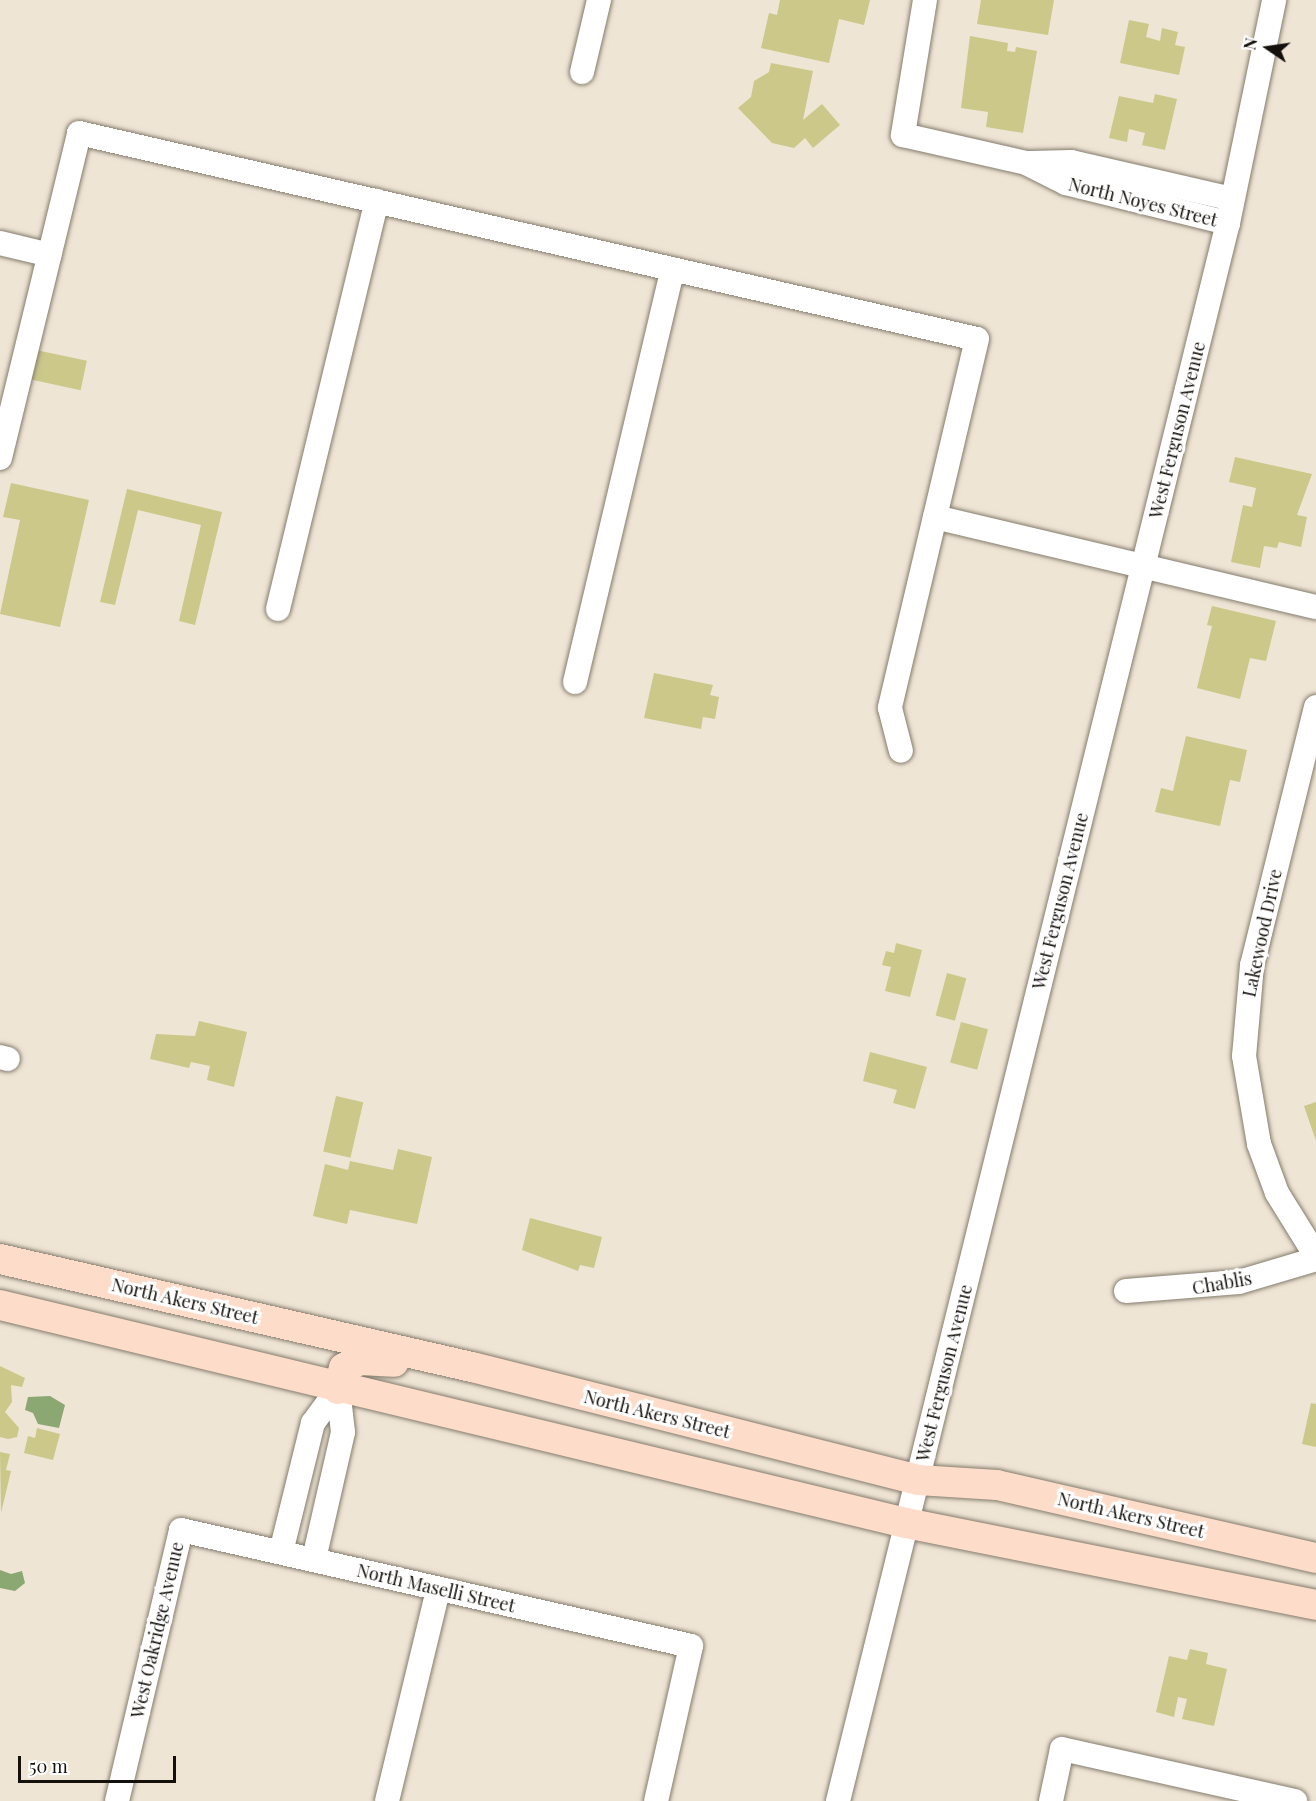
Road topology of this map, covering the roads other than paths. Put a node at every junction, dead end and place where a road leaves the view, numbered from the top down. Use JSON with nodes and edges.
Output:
{"nodes":[{"id":1,"x":599,"y":0,"type":"edge"},
{"id":2,"x":925,"y":0,"type":"edge"},
{"id":3,"x":1274,"y":0,"type":"edge"},
{"id":4,"x":582,"y":72,"type":"dead end"},
{"id":5,"x":1026,"y":164,"type":"junction"},
{"id":6,"x":1232,"y":199,"type":"junction"},
{"id":7,"x":377,"y":201,"type":"junction"},
{"id":8,"x":1228,"y":223,"type":"junction"},
{"id":9,"x":0,"y":243,"type":"edge"},
{"id":10,"x":50,"y":255,"type":"junction"},
{"id":11,"x":673,"y":269,"type":"junction"},
{"id":12,"x":0,"y":458,"type":"edge"},
{"id":13,"x":935,"y":517,"type":"junction"},
{"id":14,"x":1143,"y":565,"type":"junction"},
{"id":15,"x":1316,"y":607,"type":"edge"},
{"id":16,"x":278,"y":609,"type":"dead end"},
{"id":17,"x":575,"y":682,"type":"dead end"},
{"id":18,"x":1316,"y":707,"type":"edge"},
{"id":19,"x":901,"y":751,"type":"dead end"},
{"id":20,"x":1316,"y":1258,"type":"edge"},
{"id":21,"x":0,"y":1259,"type":"edge"},
{"id":22,"x":34,"y":1267,"type":"junction"},
{"id":23,"x":0,"y":1278,"type":"edge"},
{"id":24,"x":1126,"y":1290,"type":"dead end"},
{"id":25,"x":0,"y":1305,"type":"edge"},
{"id":26,"x":472,"y":1367,"type":"junction"},
{"id":27,"x":338,"y":1389,"type":"junction"},
{"id":28,"x":300,"y":1474,"type":"junction"},
{"id":29,"x":918,"y":1480,"type":"junction"},
{"id":30,"x":332,"y":1481,"type":"junction"},
{"id":31,"x":906,"y":1523,"type":"junction"},
{"id":32,"x":181,"y":1530,"type":"joint"},
{"id":33,"x":281,"y":1552,"type":"junction"},
{"id":34,"x":1316,"y":1558,"type":"edge"},
{"id":35,"x":314,"y":1559,"type":"junction"},
{"id":36,"x":438,"y":1590,"type":"junction"},
{"id":37,"x":1316,"y":1605,"type":"edge"},
{"id":38,"x":117,"y":1801,"type":"edge"},
{"id":39,"x":387,"y":1801,"type":"edge"},
{"id":40,"x":656,"y":1801,"type":"edge"},
{"id":41,"x":838,"y":1801,"type":"edge"},
{"id":42,"x":1051,"y":1801,"type":"edge"},
{"id":43,"x":1295,"y":1801,"type":"edge"}],
"edges":[{"from":1,"to":4,"type":"street"},
{"from":2,"to":5,"type":"street","name":"North Noyes Street"},
{"from":3,"to":6,"type":"street","name":"West Ferguson Avenue"},
{"from":5,"to":6,"type":"street","name":"North Noyes Street"},
{"from":5,"to":8,"type":"street","name":"North Noyes Street"},
{"from":6,"to":8,"type":"street","name":"West Ferguson Avenue"},
{"from":7,"to":10,"type":"street"},
{"from":7,"to":11,"type":"street"},
{"from":7,"to":16,"type":"street"},
{"from":8,"to":14,"type":"street","name":"West Ferguson Avenue"},
{"from":9,"to":10,"type":"street"},
{"from":10,"to":12,"type":"street"},
{"from":11,"to":13,"type":"street"},
{"from":11,"to":17,"type":"street"},
{"from":13,"to":14,"type":"street"},
{"from":13,"to":19,"type":"street"},
{"from":14,"to":15,"type":"street"},
{"from":14,"to":29,"type":"street","name":"West Ferguson Avenue"},
{"from":18,"to":20,"type":"street","name":"Lakewood Drive"},
{"from":20,"to":24,"type":"street","name":"Chablis"},
{"from":21,"to":22,"type":"main road","name":"North Akers Street"},
{"from":22,"to":23,"type":"main road"},
{"from":22,"to":26,"type":"main road","name":"North Akers Street"},
{"from":25,"to":27,"type":"main road"},
{"from":26,"to":27,"type":"main road"},
{"from":26,"to":29,"type":"main road","name":"North Akers Street"},
{"from":27,"to":28,"type":"street"},
{"from":27,"to":30,"type":"street"},
{"from":27,"to":31,"type":"main road"},
{"from":28,"to":30,"type":"street"},
{"from":28,"to":33,"type":"street"},
{"from":29,"to":31,"type":"street","name":"West Ferguson Avenue"},
{"from":29,"to":34,"type":"main road","name":"North Akers Street"},
{"from":30,"to":35,"type":"street"},
{"from":31,"to":37,"type":"main road"},
{"from":31,"to":41,"type":"street","name":"West Ferguson Avenue"},
{"from":32,"to":33,"type":"street","name":"North Maselli Street"},
{"from":32,"to":38,"type":"street","name":"West Oakridge Avenue"},
{"from":33,"to":35,"type":"street","name":"North Maselli Street"},
{"from":35,"to":36,"type":"street","name":"North Maselli Street"},
{"from":36,"to":39,"type":"street"},
{"from":36,"to":40,"type":"street","name":"North Maselli Street"},
{"from":42,"to":43,"type":"street"}]}
